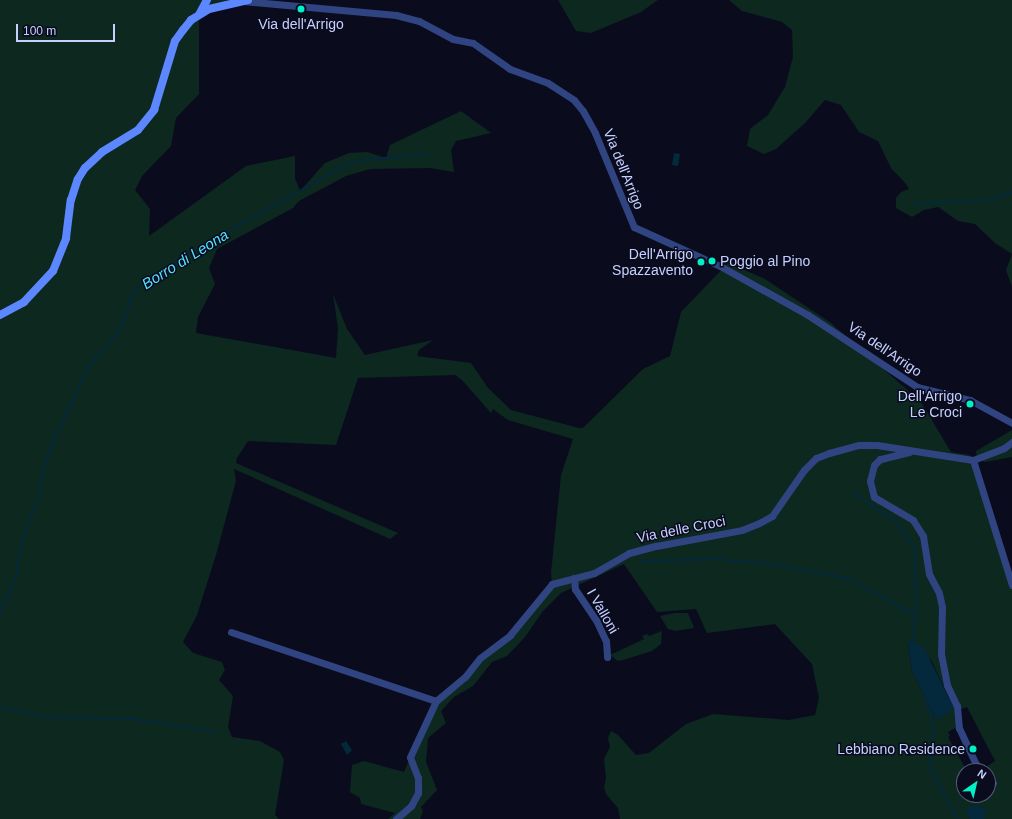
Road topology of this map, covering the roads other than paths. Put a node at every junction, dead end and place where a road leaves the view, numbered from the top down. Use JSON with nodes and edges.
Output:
{"nodes":[{"id":1,"x":207,"y":0,"type":"edge"},
{"id":2,"x":243,"y":0,"type":"edge"},
{"id":3,"x":199,"y":14,"type":"junction"},
{"id":4,"x":0,"y":314,"type":"edge"},
{"id":5,"x":1012,"y":423,"type":"edge"},
{"id":6,"x":1012,"y":442,"type":"edge"},
{"id":7,"x":913,"y":451,"type":"junction"},
{"id":8,"x":973,"y":460,"type":"junction"},
{"id":9,"x":574,"y":578,"type":"junction"},
{"id":10,"x":1012,"y":585,"type":"edge"},
{"id":11,"x":230,"y":632,"type":"dead end"},
{"id":12,"x":607,"y":658,"type":"dead end"},
{"id":13,"x":436,"y":701,"type":"junction"},
{"id":14,"x":976,"y":763,"type":"edge"},
{"id":15,"x":396,"y":819,"type":"edge"}],
"edges":[{"from":1,"to":3,"type":"main road"},
{"from":2,"to":3,"type":"main road"},
{"from":2,"to":5,"type":"street","name":"Via dell'Arrigo"},
{"from":3,"to":4,"type":"main road"},
{"from":6,"to":8,"type":"street","name":"Via delle Croci"},
{"from":7,"to":8,"type":"street","name":"Via delle Croci"},
{"from":7,"to":9,"type":"street","name":"Via delle Croci"},
{"from":7,"to":14,"type":"street"},
{"from":8,"to":10,"type":"street"},
{"from":9,"to":12,"type":"street","name":"I Valloni"},
{"from":9,"to":13,"type":"street","name":"Via delle Croci"},
{"from":11,"to":13,"type":"street"},
{"from":13,"to":15,"type":"street","name":"Via delle Croci"}]}
